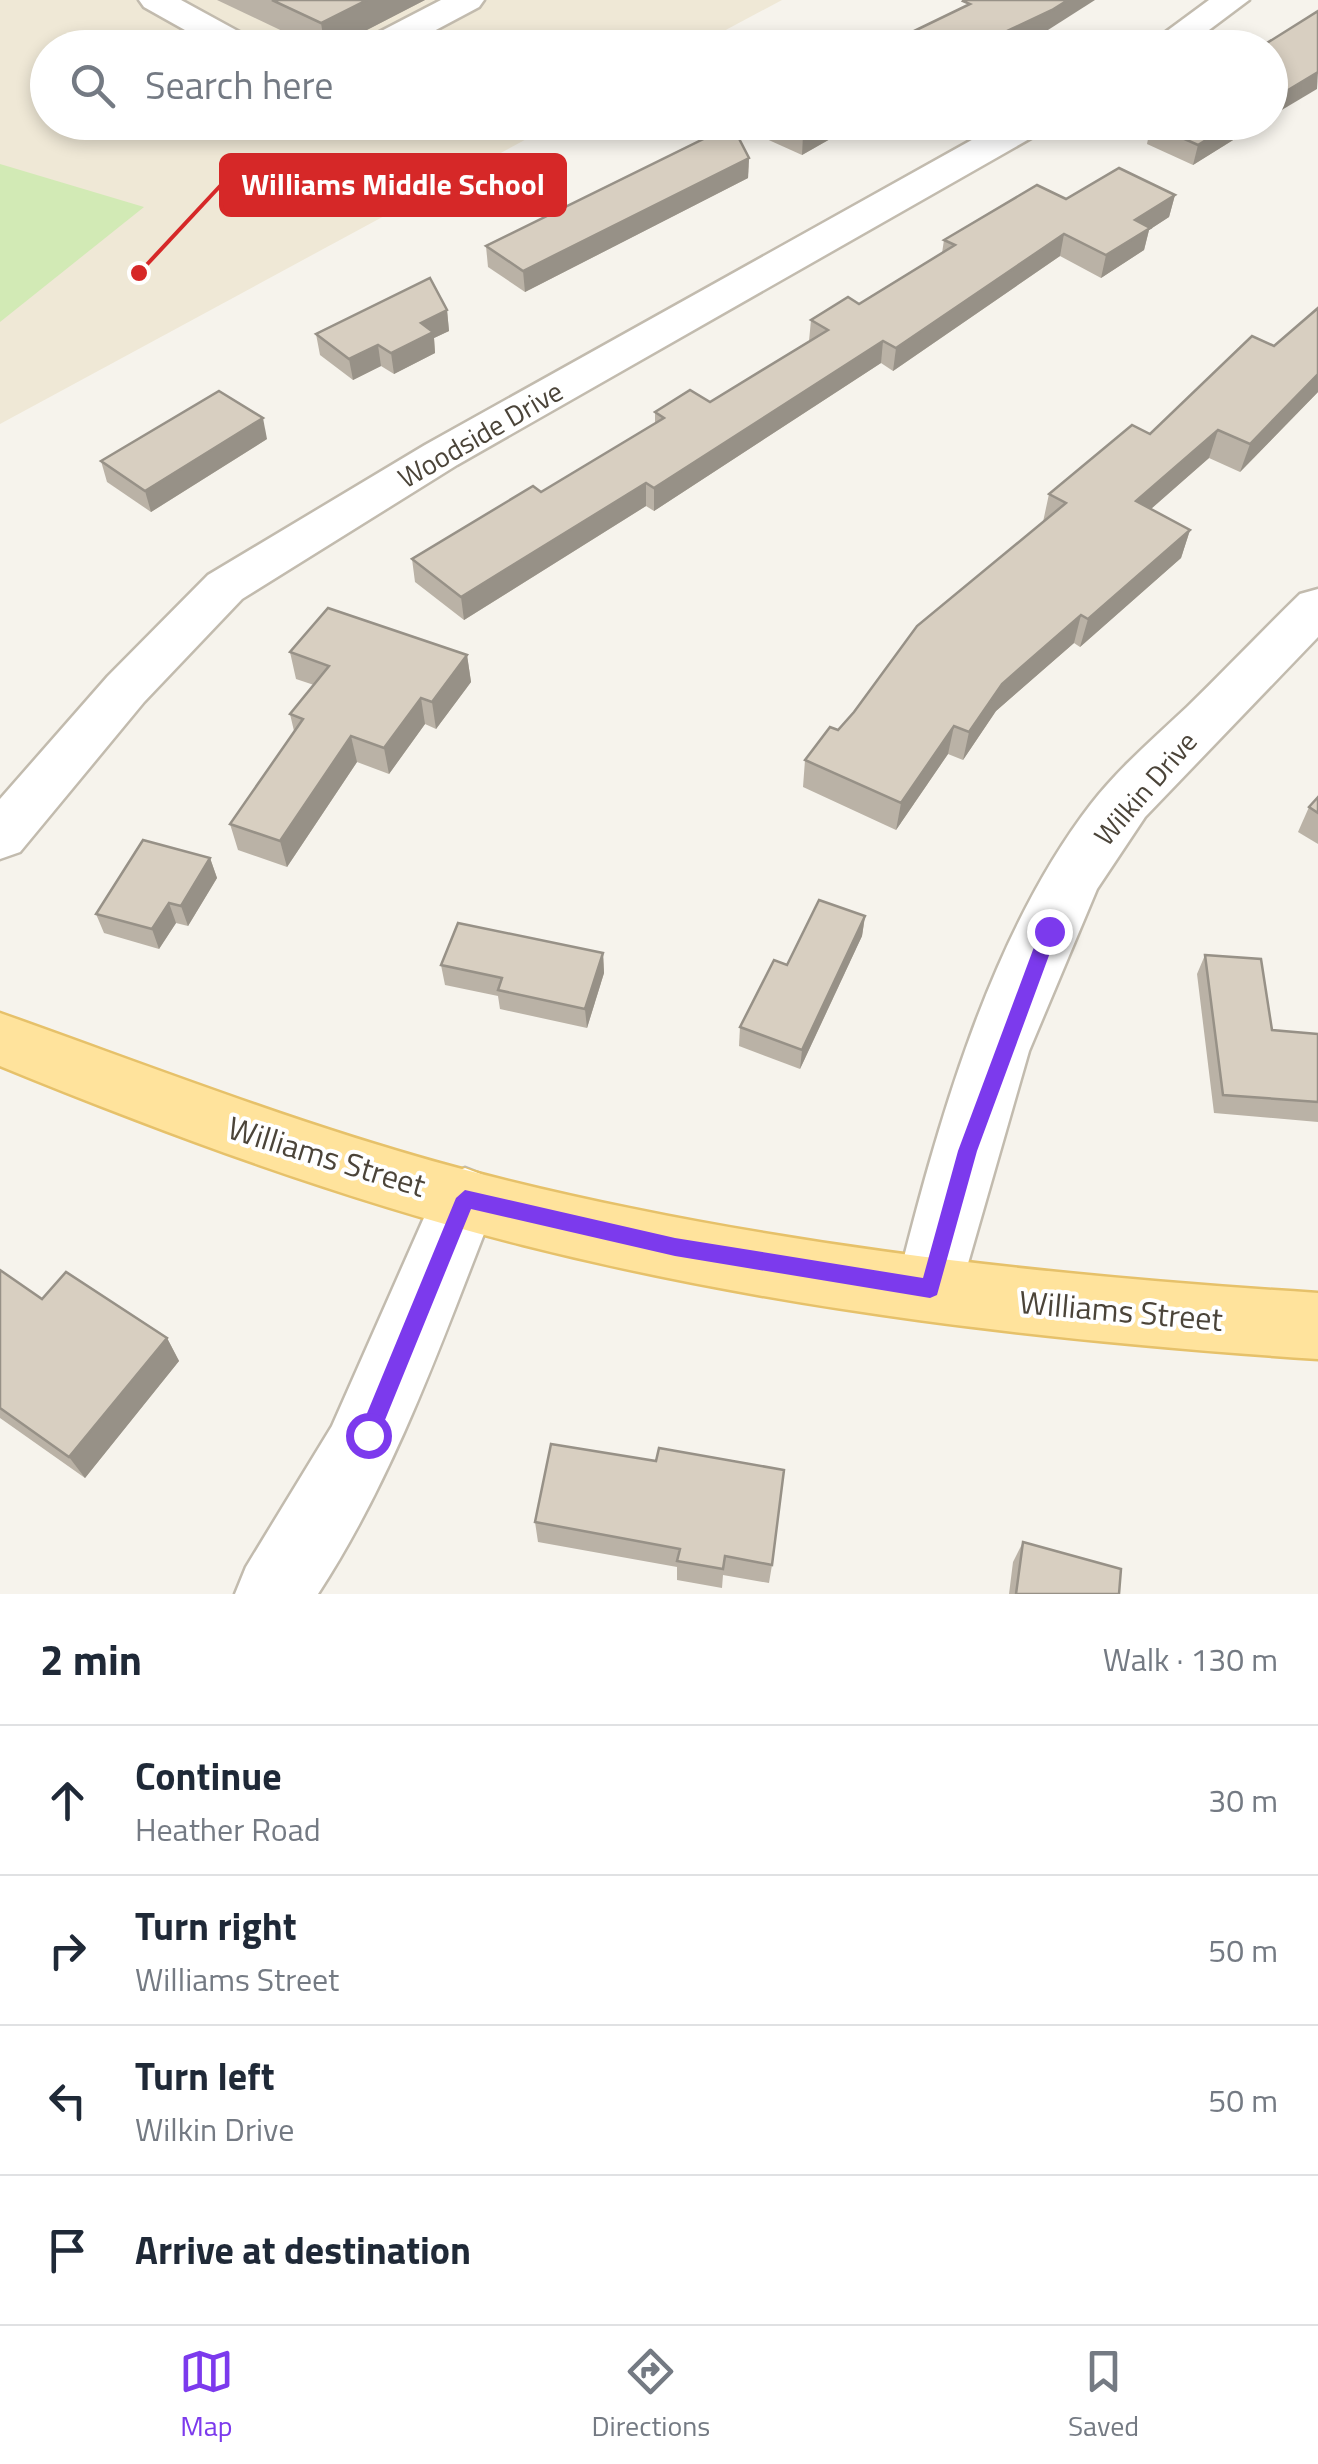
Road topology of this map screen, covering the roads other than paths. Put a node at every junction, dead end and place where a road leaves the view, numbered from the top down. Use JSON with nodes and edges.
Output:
{"nodes":[{"id":1,"x":156,"y":0,"type":"edge"},
{"id":2,"x":467,"y":0,"type":"edge"},
{"id":3,"x":1232,"y":0,"type":"edge"},
{"id":4,"x":211,"y":30,"type":"edge"},
{"id":5,"x":409,"y":30,"type":"edge"},
{"id":6,"x":1188,"y":30,"type":"edge"},
{"id":7,"x":1000,"y":140,"type":"edge"},
{"id":8,"x":1318,"y":606,"type":"edge"},
{"id":9,"x":0,"y":837,"type":"edge"},
{"id":10,"x":0,"y":1039,"type":"edge"},
{"id":11,"x":465,"y":1198,"type":"junction"},
{"id":12,"x":930,"y":1289,"type":"junction"},
{"id":13,"x":1318,"y":1326,"type":"edge"},
{"id":14,"x":273,"y":1594,"type":"edge"}],
"edges":[{"from":1,"to":4,"type":"street"},
{"from":2,"to":5,"type":"street"},
{"from":3,"to":6,"type":"street"},
{"from":7,"to":9,"type":"street","name":"Woodside Drive"},
{"from":8,"to":12,"type":"street","name":"Wilkin Drive"},
{"from":10,"to":11,"type":"main road","name":"Williams Street"},
{"from":11,"to":12,"type":"main road","name":"Williams Street"},
{"from":11,"to":14,"type":"street"},
{"from":12,"to":13,"type":"main road","name":"Williams Street"}]}
